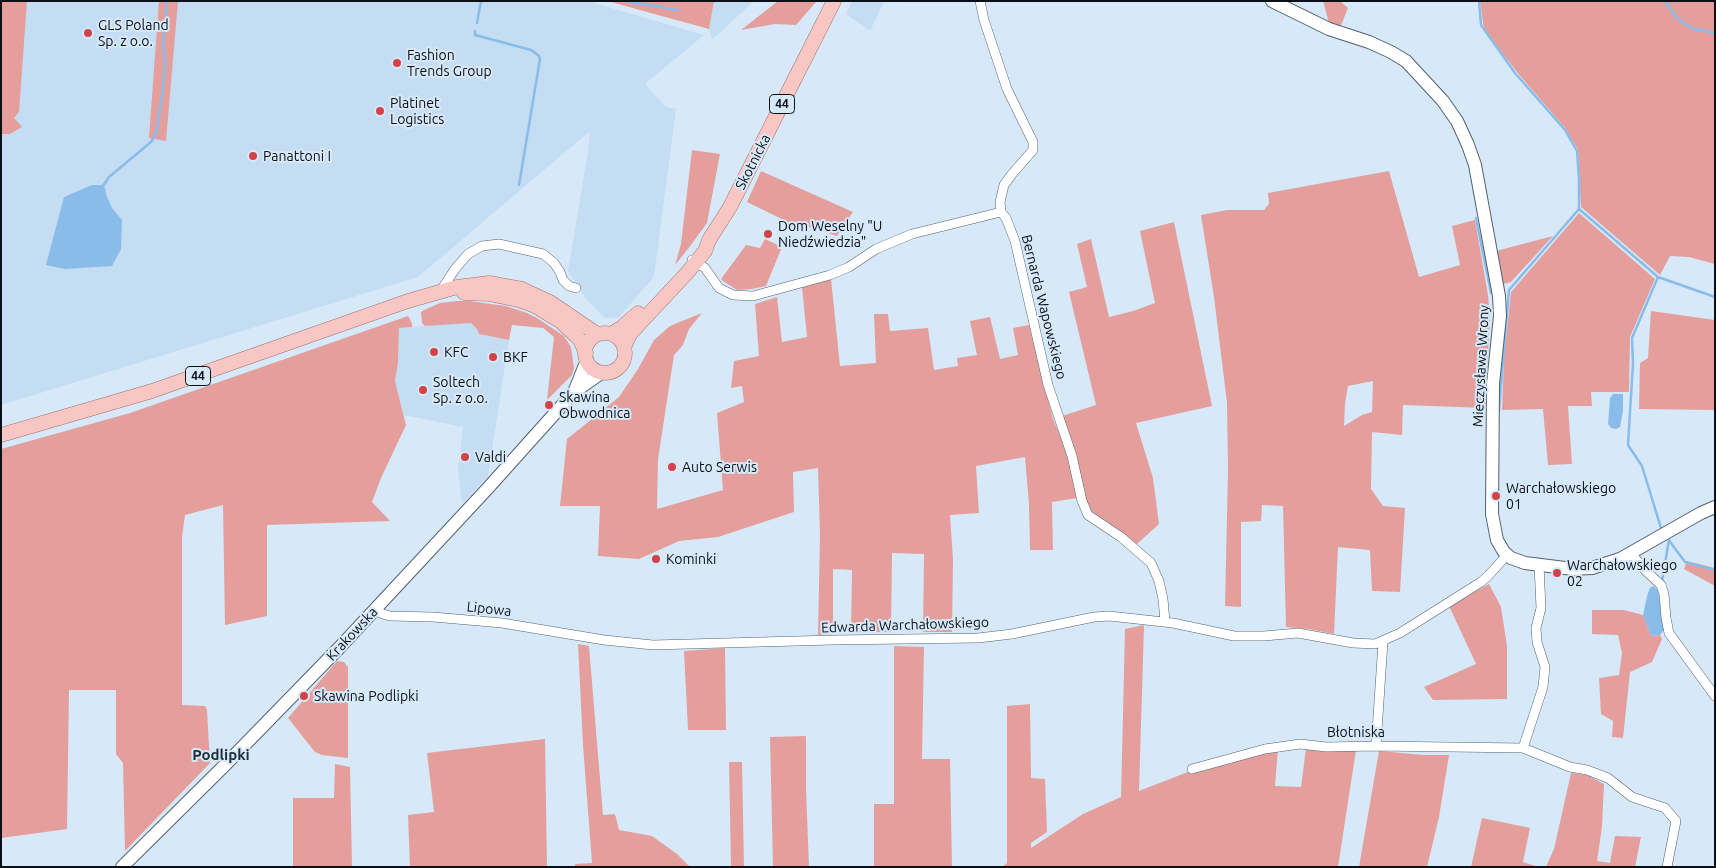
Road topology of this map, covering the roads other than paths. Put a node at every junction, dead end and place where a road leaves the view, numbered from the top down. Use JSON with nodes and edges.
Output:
{"nodes":[{"id":1,"x":834,"y":1,"type":"edge"},
{"id":2,"x":980,"y":1,"type":"edge"},
{"id":3,"x":1272,"y":1,"type":"edge"},
{"id":4,"x":1001,"y":212,"type":"junction"},
{"id":5,"x":693,"y":260,"type":"junction"},
{"id":6,"x":456,"y":268,"type":"junction"},
{"id":7,"x":465,"y":286,"type":"junction"},
{"id":8,"x":576,"y":288,"type":"dead end"},
{"id":9,"x":438,"y":293,"type":"junction"},
{"id":10,"x":661,"y":295,"type":"junction"},
{"id":11,"x":604,"y":334,"type":"junction"},
{"id":12,"x":624,"y":347,"type":"junction"},
{"id":13,"x":587,"y":357,"type":"junction"},
{"id":14,"x":601,"y":373,"type":"junction"},
{"id":15,"x":574,"y":392,"type":"junction"},
{"id":16,"x":2,"y":432,"type":"edge"},
{"id":17,"x":1715,"y":507,"type":"edge"},
{"id":18,"x":1631,"y":553,"type":"junction"},
{"id":19,"x":1507,"y":555,"type":"junction"},
{"id":20,"x":1539,"y":565,"type":"junction"},
{"id":21,"x":375,"y":610,"type":"junction"},
{"id":22,"x":1165,"y":622,"type":"junction"},
{"id":23,"x":601,"y":640,"type":"joint"},
{"id":24,"x":1383,"y":642,"type":"junction"},
{"id":25,"x":1715,"y":696,"type":"edge"},
{"id":26,"x":1376,"y":746,"type":"junction"},
{"id":27,"x":1523,"y":748,"type":"junction"},
{"id":28,"x":1192,"y":769,"type":"dead end"},
{"id":29,"x":122,"y":867,"type":"edge"},
{"id":30,"x":1667,"y":867,"type":"edge"}],
"edges":[{"from":1,"to":5,"type":"main road","name":"Skotnicka","number":"44"},
{"from":2,"to":4,"type":"street"},
{"from":3,"to":19,"type":"street","name":"Mieczysława Wrony"},
{"from":4,"to":5,"type":"street"},
{"from":4,"to":22,"type":"street","name":"Bernarda Wapowskiego"},
{"from":5,"to":10,"type":"main road","name":"Skotnicka","number":"44"},
{"from":6,"to":7,"type":"street"},
{"from":6,"to":8,"type":"street"},
{"from":6,"to":9,"type":"street"},
{"from":7,"to":9,"type":"main road","number":"44"},
{"from":7,"to":11,"type":"main road","number":"44"},
{"from":9,"to":13,"type":"main road","number":"44"},
{"from":9,"to":16,"type":"main road","number":"44"},
{"from":10,"to":11,"type":"main road","number":"44"},
{"from":10,"to":12,"type":"main road","number":"44"},
{"from":11,"to":12,"type":"main road","number":"44"},
{"from":11,"to":13,"type":"main road","number":"44"},
{"from":12,"to":14,"type":"main road","number":"44"},
{"from":13,"to":14,"type":"main road","number":"44"},
{"from":13,"to":15,"type":"street","name":"Krakowska"},
{"from":14,"to":15,"type":"street","name":"Krakowska"},
{"from":15,"to":21,"type":"street","name":"Krakowska"},
{"from":17,"to":18,"type":"street"},
{"from":18,"to":20,"type":"street"},
{"from":18,"to":25,"type":"street"},
{"from":19,"to":20,"type":"street"},
{"from":19,"to":24,"type":"street","name":"Edwarda Warchałowskiego"},
{"from":20,"to":27,"type":"street"},
{"from":21,"to":23,"type":"street","name":"Lipowa"},
{"from":21,"to":29,"type":"street","name":"Krakowska"},
{"from":22,"to":23,"type":"street","name":"Edwarda Warchałowskiego"},
{"from":22,"to":24,"type":"street","name":"Edwarda Warchałowskiego"},
{"from":24,"to":26,"type":"street"},
{"from":26,"to":27,"type":"street","name":"Błotniska"},
{"from":26,"to":28,"type":"street","name":"Błotniska"},
{"from":27,"to":30,"type":"street","name":"Błotniska"}]}
